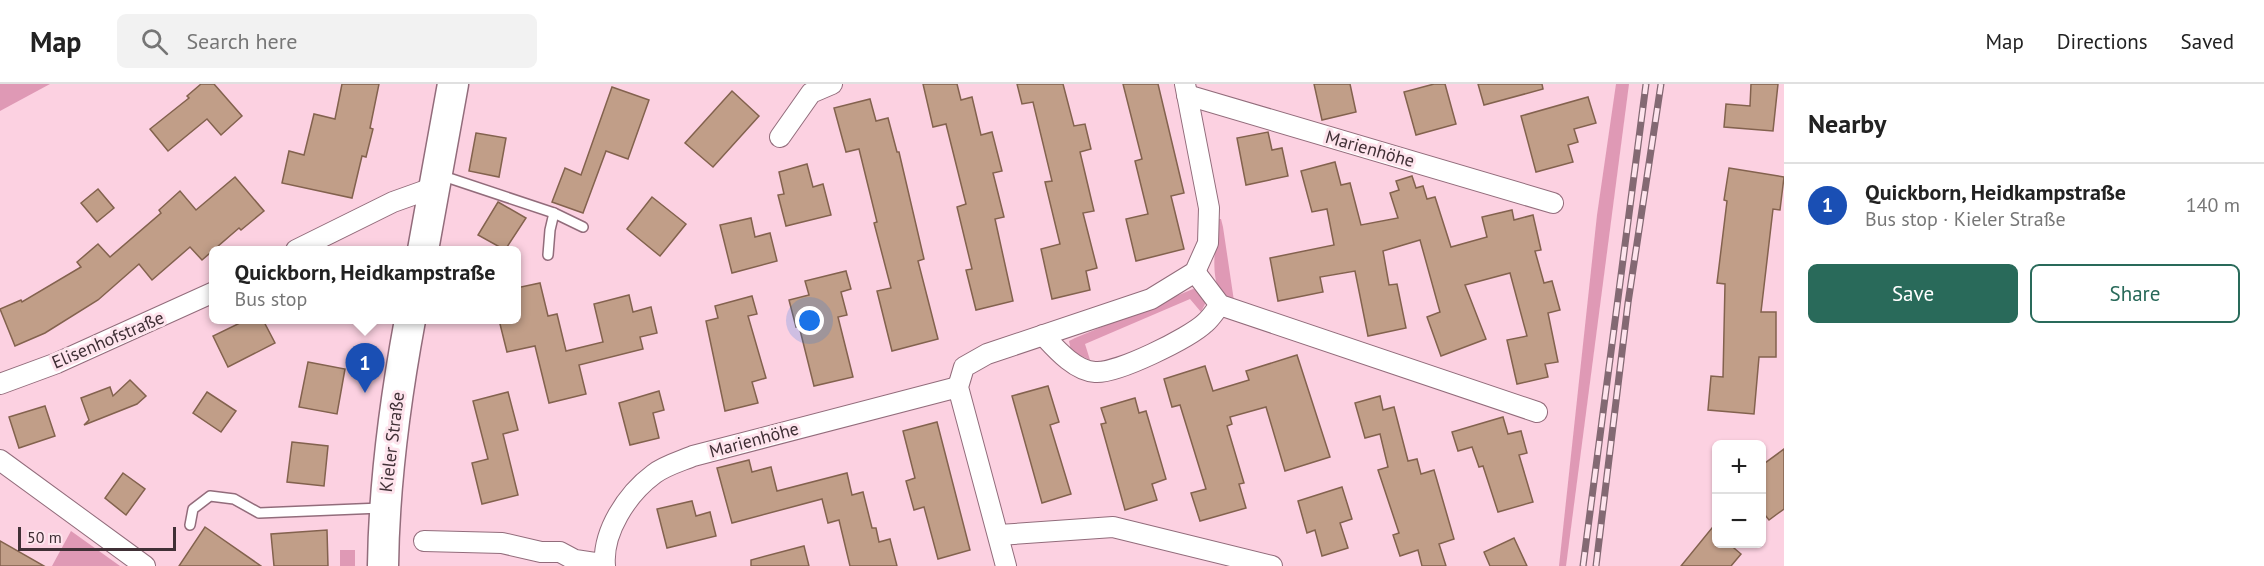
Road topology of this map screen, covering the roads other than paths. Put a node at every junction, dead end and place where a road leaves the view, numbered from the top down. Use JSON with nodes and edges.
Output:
{"nodes":[{"id":1,"x":453,"y":84,"type":"edge"},
{"id":2,"x":832,"y":84,"type":"edge"},
{"id":3,"x":1186,"y":90,"type":"edge"},
{"id":4,"x":780,"y":136,"type":"dead end"},
{"id":5,"x":436,"y":181,"type":"junction"},
{"id":6,"x":1552,"y":202,"type":"dead end"},
{"id":7,"x":554,"y":213,"type":"junction"},
{"id":8,"x":583,"y":226,"type":"dead end"},
{"id":9,"x":304,"y":246,"type":"edge"},
{"id":10,"x":424,"y":246,"type":"edge"},
{"id":11,"x":548,"y":255,"type":"dead end"},
{"id":12,"x":1195,"y":273,"type":"junction"},
{"id":13,"x":209,"y":294,"type":"edge"},
{"id":14,"x":1220,"y":305,"type":"junction"},
{"id":15,"x":409,"y":324,"type":"edge"},
{"id":16,"x":1043,"y":335,"type":"junction"},
{"id":17,"x":0,"y":384,"type":"edge"},
{"id":18,"x":958,"y":387,"type":"junction"},
{"id":19,"x":1538,"y":412,"type":"dead end"},
{"id":20,"x":0,"y":460,"type":"edge"},
{"id":21,"x":384,"y":508,"type":"junction"},
{"id":22,"x":190,"y":525,"type":"dead end"},
{"id":23,"x":999,"y":535,"type":"junction"},
{"id":24,"x":424,"y":541,"type":"dead end"},
{"id":25,"x":604,"y":564,"type":"edge"},
{"id":26,"x":145,"y":566,"type":"edge"},
{"id":27,"x":383,"y":566,"type":"edge"},
{"id":28,"x":1006,"y":566,"type":"edge"},
{"id":29,"x":1272,"y":566,"type":"edge"}],
"edges":[{"from":1,"to":5,"type":"main road"},
{"from":2,"to":4,"type":"street"},
{"from":3,"to":6,"type":"street","name":"Marienhöhe"},
{"from":3,"to":12,"type":"street","name":"Marienhöhe"},
{"from":5,"to":7,"type":"lane"},
{"from":5,"to":9,"type":"street"},
{"from":5,"to":10,"type":"main road"},
{"from":7,"to":8,"type":"lane"},
{"from":7,"to":11,"type":"lane"},
{"from":12,"to":14,"type":"street"},
{"from":12,"to":16,"type":"street"},
{"from":13,"to":17,"type":"street","name":"Elisenhofstraße"},
{"from":14,"to":16,"type":"street"},
{"from":14,"to":19,"type":"street"},
{"from":15,"to":21,"type":"main road","name":"Kieler Straße"},
{"from":16,"to":18,"type":"street"},
{"from":18,"to":23,"type":"street"},
{"from":18,"to":25,"type":"street","name":"Marienhöhe"},
{"from":20,"to":26,"type":"street"},
{"from":21,"to":22,"type":"lane"},
{"from":21,"to":27,"type":"main road","name":"Kieler Straße"},
{"from":23,"to":28,"type":"street"},
{"from":23,"to":29,"type":"street"},
{"from":24,"to":25,"type":"street","name":"Marienhöhe"}]}
